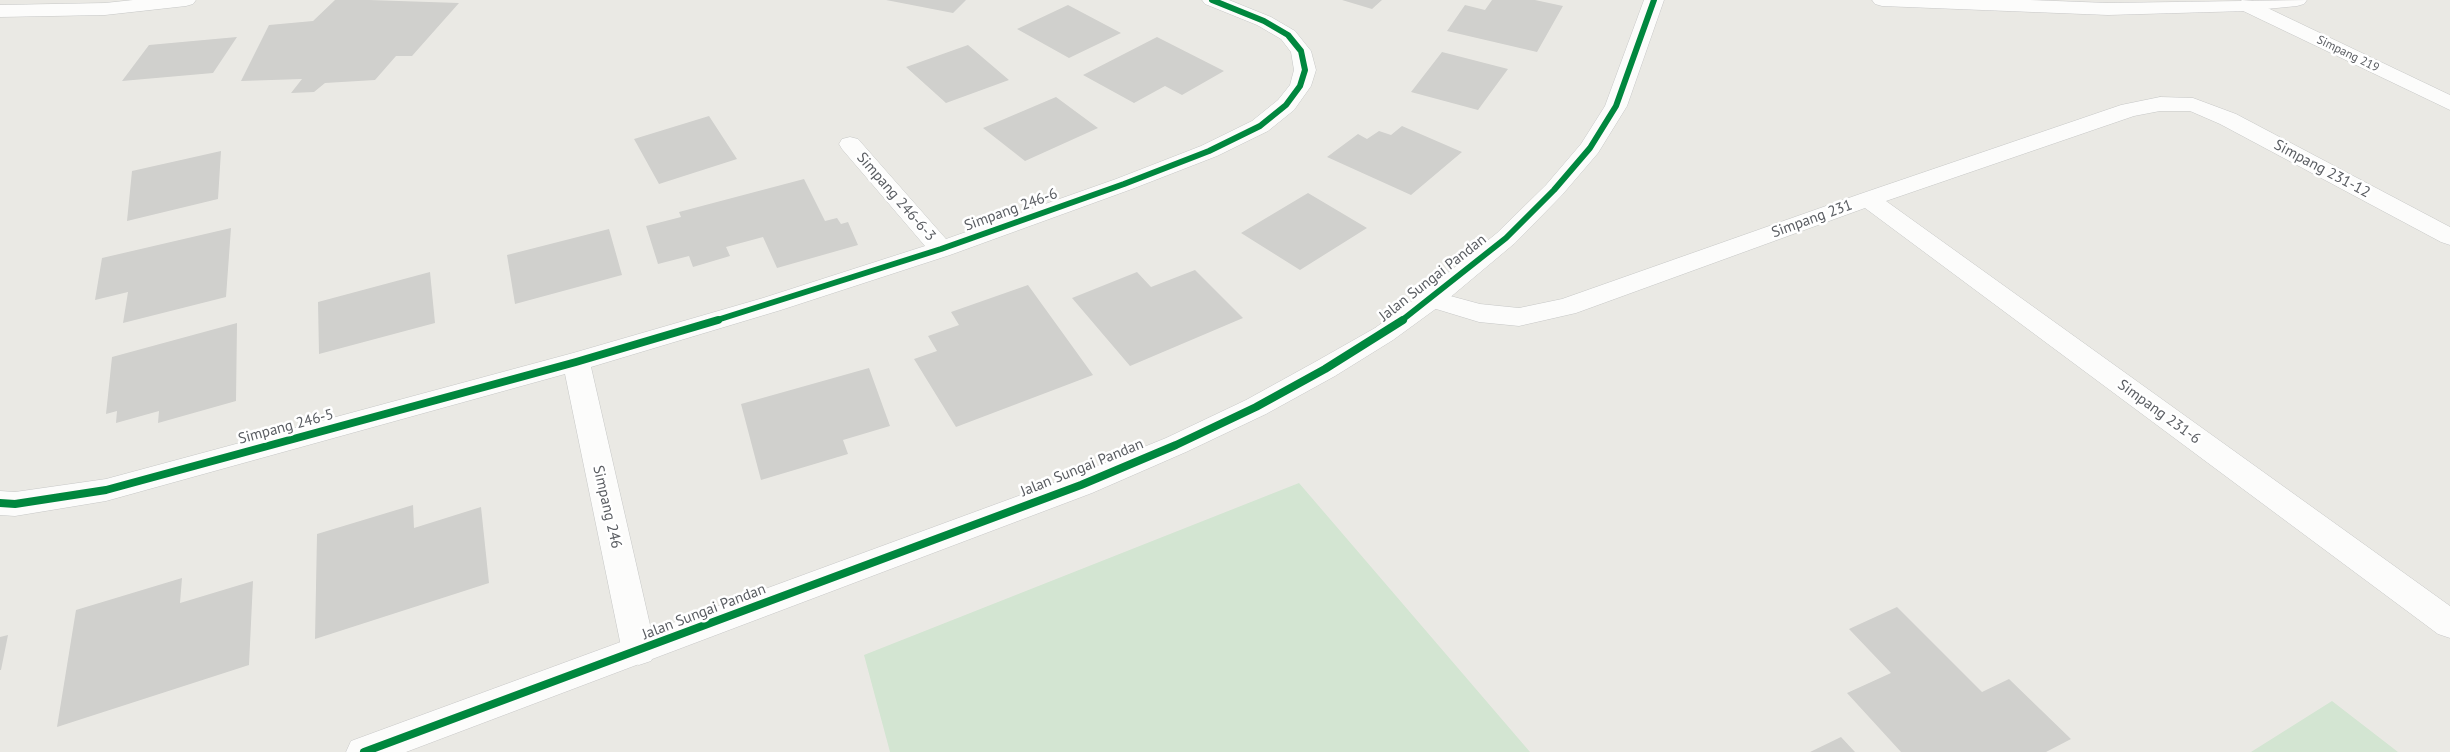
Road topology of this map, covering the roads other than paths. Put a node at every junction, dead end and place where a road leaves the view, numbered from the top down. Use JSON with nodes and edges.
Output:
{"nodes":[{"id":1,"x":186,"y":0,"type":"edge"},
{"id":2,"x":1212,"y":0,"type":"edge"},
{"id":3,"x":1654,"y":0,"type":"edge"},
{"id":4,"x":1882,"y":0,"type":"edge"},
{"id":5,"x":2297,"y":0,"type":"edge"},
{"id":6,"x":2246,"y":5,"type":"junction"},
{"id":7,"x":0,"y":11,"type":"edge"},
{"id":8,"x":2450,"y":103,"type":"edge"},
{"id":9,"x":2192,"y":105,"type":"joint"},
{"id":10,"x":850,"y":144,"type":"dead end"},
{"id":11,"x":1868,"y":199,"type":"junction"},
{"id":12,"x":2450,"y":236,"type":"edge"},
{"id":13,"x":941,"y":249,"type":"junction"},
{"id":14,"x":1432,"y":299,"type":"junction"},
{"id":15,"x":576,"y":362,"type":"junction"},
{"id":16,"x":0,"y":503,"type":"edge"},
{"id":17,"x":2450,"y":624,"type":"edge"},
{"id":18,"x":639,"y":651,"type":"junction"},
{"id":19,"x":364,"y":752,"type":"edge"}],
"edges":[{"from":1,"to":7,"type":"street"},
{"from":2,"to":13,"type":"street","name":"Simpang 246-6"},
{"from":3,"to":14,"type":"street","name":"Jalan Sungai Pandan"},
{"from":4,"to":6,"type":"street"},
{"from":5,"to":6,"type":"street"},
{"from":6,"to":8,"type":"street","name":"Simpang 219"},
{"from":9,"to":11,"type":"street","name":"Simpang 231"},
{"from":9,"to":12,"type":"street","name":"Simpang 231-12"},
{"from":10,"to":13,"type":"street","name":"Simpang 246-6-3"},
{"from":11,"to":14,"type":"street","name":"Simpang 231"},
{"from":11,"to":17,"type":"street","name":"Simpang 231-6"},
{"from":13,"to":15,"type":"street","name":"Simpang 246-6"},
{"from":14,"to":18,"type":"street","name":"Jalan Sungai Pandan"},
{"from":15,"to":16,"type":"street","name":"Simpang 246-5"},
{"from":15,"to":18,"type":"street","name":"Simpang 246"},
{"from":18,"to":19,"type":"street","name":"Jalan Sungai Pandan"}]}
